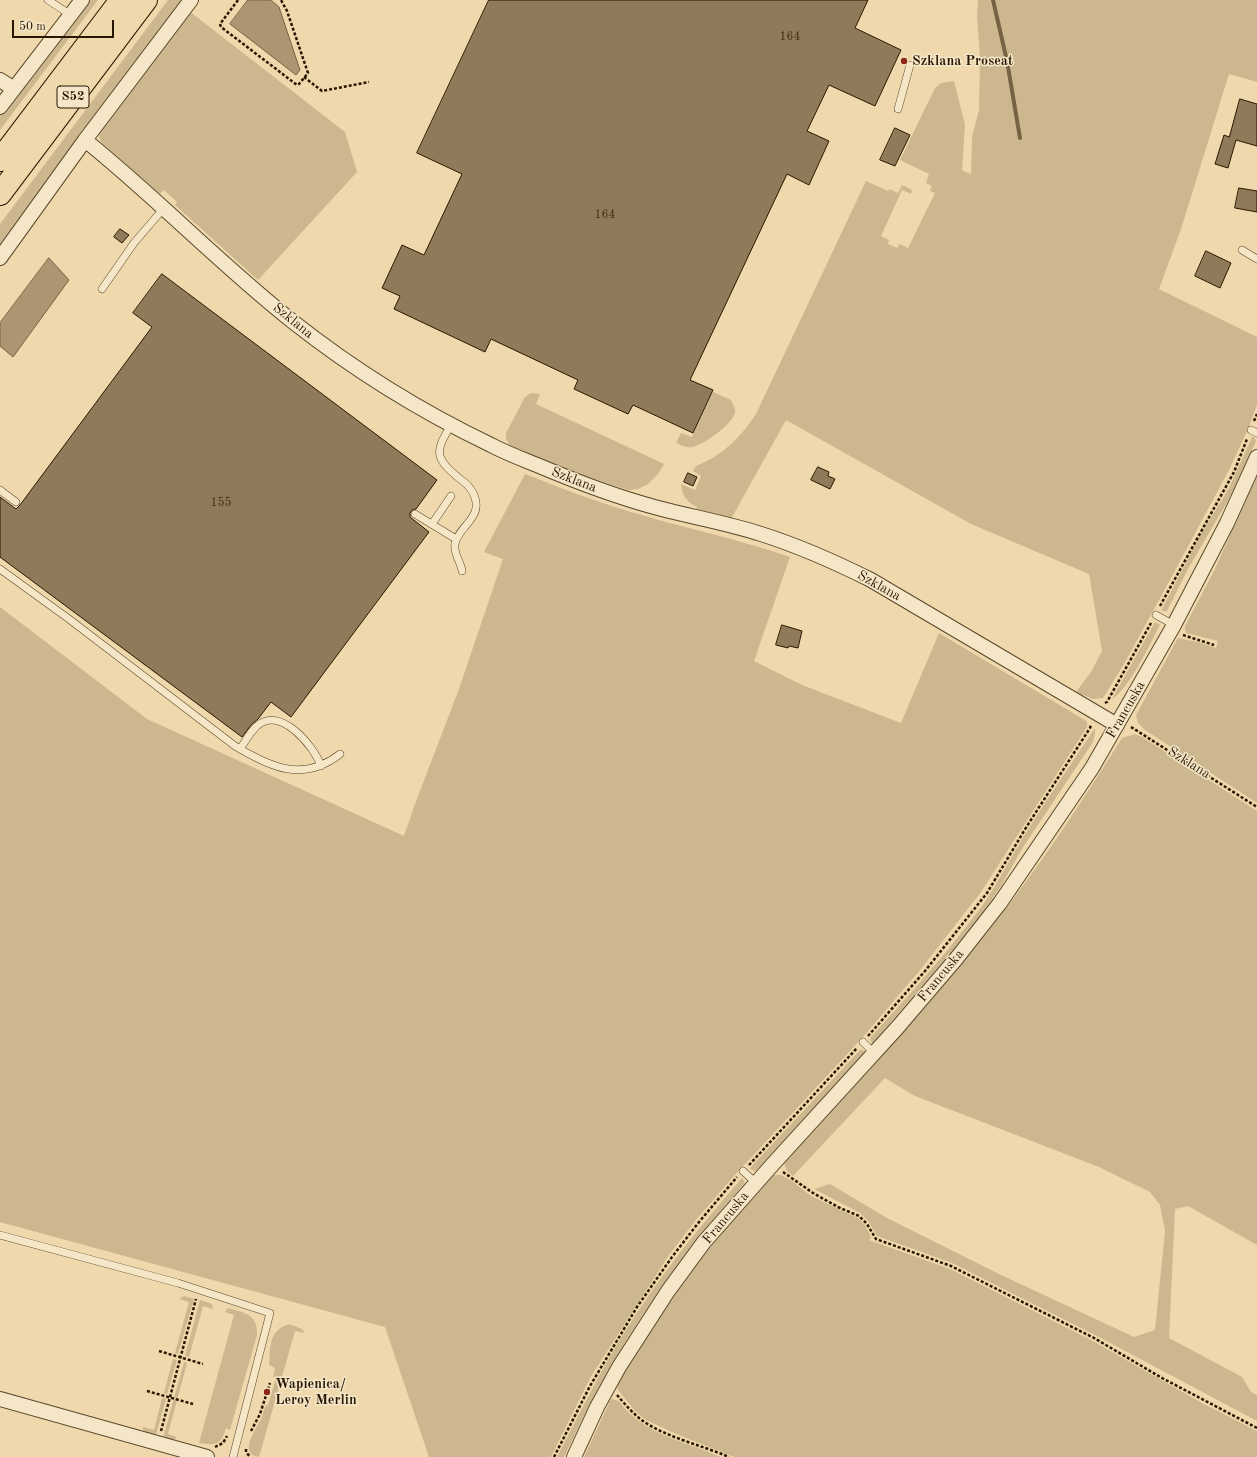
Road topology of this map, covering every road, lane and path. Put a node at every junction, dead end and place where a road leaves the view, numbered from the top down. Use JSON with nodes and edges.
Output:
{"nodes":[{"id":1,"x":48,"y":0,"type":"edge"},
{"id":2,"x":82,"y":0,"type":"edge"},
{"id":3,"x":121,"y":0,"type":"edge"},
{"id":4,"x":146,"y":0,"type":"edge"},
{"id":5,"x":191,"y":0,"type":"edge"},
{"id":6,"x":238,"y":0,"type":"edge"},
{"id":7,"x":281,"y":0,"type":"edge"},
{"id":8,"x":71,"y":15,"type":"junction"},
{"id":9,"x":910,"y":66,"type":"dead end"},
{"id":10,"x":304,"y":77,"type":"junction"},
{"id":11,"x":0,"y":80,"type":"edge"},
{"id":12,"x":369,"y":82,"type":"dead end"},
{"id":13,"x":14,"y":89,"type":"junction"},
{"id":14,"x":0,"y":107,"type":"edge"},
{"id":15,"x":898,"y":109,"type":"dead end"},
{"id":16,"x":85,"y":140,"type":"junction"},
{"id":17,"x":0,"y":160,"type":"edge"},
{"id":18,"x":0,"y":194,"type":"edge"},
{"id":19,"x":164,"y":208,"type":"junction"},
{"id":20,"x":1242,"y":250,"type":"dead end"},
{"id":21,"x":0,"y":258,"type":"edge"},
{"id":22,"x":1257,"y":259,"type":"edge"},
{"id":23,"x":102,"y":288,"type":"dead end"},
{"id":24,"x":1257,"y":414,"type":"edge"},
{"id":25,"x":451,"y":425,"type":"junction"},
{"id":26,"x":1254,"y":431,"type":"edge"},
{"id":27,"x":1257,"y":458,"type":"edge"},
{"id":28,"x":0,"y":490,"type":"edge"},
{"id":29,"x":451,"y":496,"type":"dead end"},
{"id":30,"x":16,"y":502,"type":"dead end"},
{"id":31,"x":415,"y":514,"type":"dead end"},
{"id":32,"x":432,"y":524,"type":"junction"},
{"id":33,"x":456,"y":539,"type":"junction"},
{"id":34,"x":0,"y":570,"type":"edge"},
{"id":35,"x":462,"y":571,"type":"dead end"},
{"id":36,"x":1156,"y":615,"type":"junction"},
{"id":37,"x":1173,"y":627,"type":"junction"},
{"id":38,"x":1214,"y":645,"type":"dead end"},
{"id":39,"x":1092,"y":710,"type":"junction"},
{"id":40,"x":1119,"y":723,"type":"junction"},
{"id":41,"x":240,"y":749,"type":"junction"},
{"id":42,"x":340,"y":754,"type":"dead end"},
{"id":43,"x":321,"y":766,"type":"junction"},
{"id":44,"x":1257,"y":807,"type":"edge"},
{"id":45,"x":863,"y":1042,"type":"junction"},
{"id":46,"x":874,"y":1053,"type":"junction"},
{"id":47,"x":773,"y":1164,"type":"junction"},
{"id":48,"x":743,"y":1171,"type":"junction"},
{"id":49,"x":756,"y":1183,"type":"junction"},
{"id":50,"x":0,"y":1235,"type":"edge"},
{"id":51,"x":199,"y":1290,"type":"junction"},
{"id":52,"x":159,"y":1351,"type":"dead end"},
{"id":53,"x":181,"y":1358,"type":"junction"},
{"id":54,"x":203,"y":1364,"type":"dead end"},
{"id":55,"x":270,"y":1383,"type":"dead end"},
{"id":56,"x":607,"y":1388,"type":"junction"},
{"id":57,"x":147,"y":1391,"type":"dead end"},
{"id":58,"x":170,"y":1398,"type":"junction"},
{"id":59,"x":0,"y":1399,"type":"edge"},
{"id":60,"x":192,"y":1404,"type":"dead end"},
{"id":61,"x":1257,"y":1428,"type":"edge"},
{"id":62,"x":250,"y":1434,"type":"dead end"},
{"id":63,"x":227,"y":1435,"type":"dead end"},
{"id":64,"x":158,"y":1444,"type":"junction"},
{"id":65,"x":246,"y":1447,"type":"dead end"},
{"id":66,"x":208,"y":1452,"type":"edge"},
{"id":67,"x":233,"y":1457,"type":"edge"},
{"id":68,"x":250,"y":1457,"type":"edge"},
{"id":69,"x":554,"y":1457,"type":"edge"},
{"id":70,"x":574,"y":1457,"type":"edge"},
{"id":71,"x":729,"y":1457,"type":"edge"}],
"edges":[{"from":1,"to":8,"type":"lane"},
{"from":2,"to":8,"type":"street"},
{"from":3,"to":17,"type":"highway","number":"S52"},
{"from":4,"to":18,"type":"highway","number":"S52"},
{"from":5,"to":16,"type":"street"},
{"from":6,"to":10,"type":"path"},
{"from":7,"to":10,"type":"path"},
{"from":8,"to":13,"type":"street"},
{"from":9,"to":15,"type":"lane"},
{"from":10,"to":12,"type":"path"},
{"from":11,"to":13,"type":"street"},
{"from":13,"to":14,"type":"street"},
{"from":16,"to":19,"type":"street","name":"Szklana"},
{"from":16,"to":21,"type":"street"},
{"from":19,"to":23,"type":"lane"},
{"from":19,"to":25,"type":"street","name":"Szklana"},
{"from":20,"to":22,"type":"lane"},
{"from":24,"to":26,"type":"path"},
{"from":25,"to":33,"type":"lane"},
{"from":25,"to":39,"type":"street","name":"Szklana"},
{"from":26,"to":36,"type":"path"},
{"from":27,"to":37,"type":"street","name":"Francuska"},
{"from":28,"to":30,"type":"lane"},
{"from":29,"to":32,"type":"lane"},
{"from":31,"to":32,"type":"lane"},
{"from":32,"to":33,"type":"lane"},
{"from":33,"to":35,"type":"lane"},
{"from":34,"to":41,"type":"lane"},
{"from":36,"to":37,"type":"lane"},
{"from":36,"to":39,"type":"path"},
{"from":37,"to":38,"type":"path"},
{"from":37,"to":40,"type":"street","name":"Francuska"},
{"from":39,"to":40,"type":"street","name":"Szklana"},
{"from":39,"to":45,"type":"path"},
{"from":40,"to":44,"type":"path","name":"Szklana"},
{"from":40,"to":46,"type":"street","name":"Francuska"},
{"from":41,"to":43,"type":"lane"},
{"from":41,"to":43,"type":"lane"},
{"from":42,"to":43,"type":"lane"},
{"from":45,"to":46,"type":"lane"},
{"from":45,"to":48,"type":"path"},
{"from":46,"to":47,"type":"street","name":"Francuska"},
{"from":47,"to":49,"type":"street","name":"Francuska"},
{"from":47,"to":61,"type":"path"},
{"from":48,"to":49,"type":"lane"},
{"from":48,"to":69,"type":"path"},
{"from":49,"to":56,"type":"street","name":"Francuska"},
{"from":50,"to":51,"type":"lane"},
{"from":51,"to":53,"type":"path"},
{"from":51,"to":67,"type":"lane"},
{"from":52,"to":53,"type":"path"},
{"from":53,"to":54,"type":"path"},
{"from":53,"to":58,"type":"path"},
{"from":55,"to":62,"type":"path"},
{"from":56,"to":70,"type":"street","name":"Francuska"},
{"from":56,"to":71,"type":"path"},
{"from":57,"to":58,"type":"path"},
{"from":58,"to":60,"type":"path"},
{"from":58,"to":64,"type":"path"},
{"from":59,"to":64,"type":"street"},
{"from":63,"to":66,"type":"path"},
{"from":64,"to":66,"type":"street"},
{"from":65,"to":68,"type":"path"}]}
